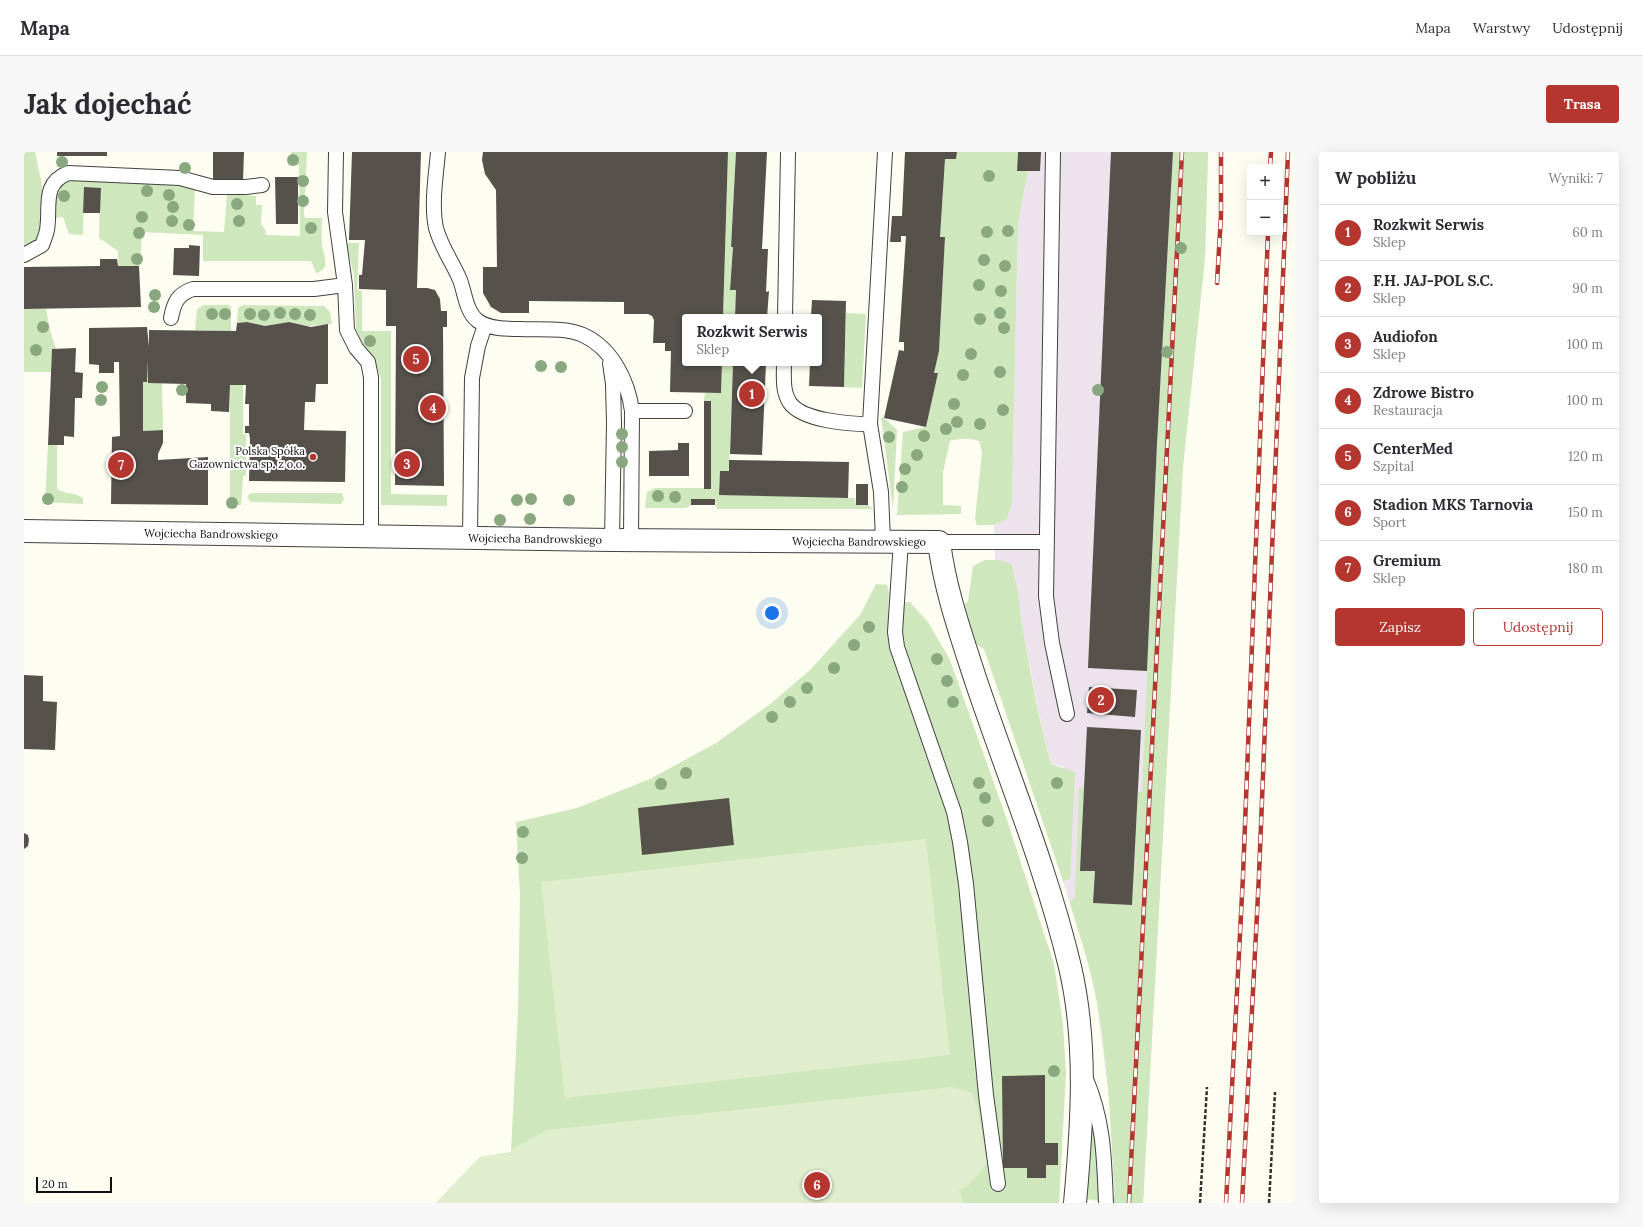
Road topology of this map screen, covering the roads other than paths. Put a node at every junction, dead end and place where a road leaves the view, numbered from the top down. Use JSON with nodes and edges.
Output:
{"nodes":[{"id":1,"x":336,"y":152,"type":"edge"},
{"id":2,"x":438,"y":152,"type":"edge"},
{"id":3,"x":788,"y":152,"type":"edge"},
{"id":4,"x":884,"y":152,"type":"edge"},
{"id":5,"x":1054,"y":152,"type":"edge"},
{"id":6,"x":262,"y":185,"type":"dead end"},
{"id":7,"x":24,"y":255,"type":"edge"},
{"id":8,"x":345,"y":284,"type":"junction"},
{"id":9,"x":785,"y":314,"type":"edge"},
{"id":10,"x":172,"y":318,"type":"dead end"},
{"id":11,"x":485,"y":325,"type":"junction"},
{"id":12,"x":604,"y":350,"type":"junction"},
{"id":13,"x":784,"y":366,"type":"edge"},
{"id":14,"x":632,"y":411,"type":"junction"},
{"id":15,"x":685,"y":411,"type":"dead end"},
{"id":16,"x":870,"y":424,"type":"junction"},
{"id":17,"x":24,"y":531,"type":"edge"},
{"id":18,"x":371,"y":536,"type":"junction"},
{"id":19,"x":470,"y":537,"type":"junction"},
{"id":20,"x":622,"y":540,"type":"junction"},
{"id":21,"x":892,"y":541,"type":"junction"},
{"id":22,"x":939,"y":542,"type":"junction"},
{"id":23,"x":1047,"y":542,"type":"junction"},
{"id":24,"x":1067,"y":714,"type":"dead end"},
{"id":25,"x":1081,"y":1067,"type":"junction"},
{"id":26,"x":998,"y":1184,"type":"dead end"},
{"id":27,"x":1075,"y":1203,"type":"edge"},
{"id":28,"x":1106,"y":1203,"type":"edge"}],
"edges":[{"from":1,"to":8,"type":"lane"},
{"from":2,"to":11,"type":"lane"},
{"from":3,"to":9,"type":"lane"},
{"from":4,"to":16,"type":"lane"},
{"from":5,"to":23,"type":"lane"},
{"from":6,"to":7,"type":"lane"},
{"from":8,"to":10,"type":"lane"},
{"from":8,"to":18,"type":"lane"},
{"from":11,"to":12,"type":"lane"},
{"from":11,"to":19,"type":"lane"},
{"from":12,"to":14,"type":"lane"},
{"from":12,"to":20,"type":"lane"},
{"from":13,"to":16,"type":"lane"},
{"from":14,"to":15,"type":"lane"},
{"from":14,"to":20,"type":"lane"},
{"from":16,"to":21,"type":"lane"},
{"from":17,"to":18,"type":"street","name":"Wojciecha Bandrowskiego"},
{"from":18,"to":19,"type":"street","name":"Wojciecha Bandrowskiego"},
{"from":19,"to":20,"type":"street","name":"Wojciecha Bandrowskiego"},
{"from":20,"to":21,"type":"street","name":"Wojciecha Bandrowskiego"},
{"from":21,"to":22,"type":"street","name":"Wojciecha Bandrowskiego"},
{"from":21,"to":26,"type":"lane"},
{"from":22,"to":23,"type":"lane","name":"Wojciecha Bandrowskiego"},
{"from":22,"to":25,"type":"street"},
{"from":23,"to":24,"type":"lane"},
{"from":25,"to":27,"type":"street"},
{"from":25,"to":28,"type":"lane"}]}
